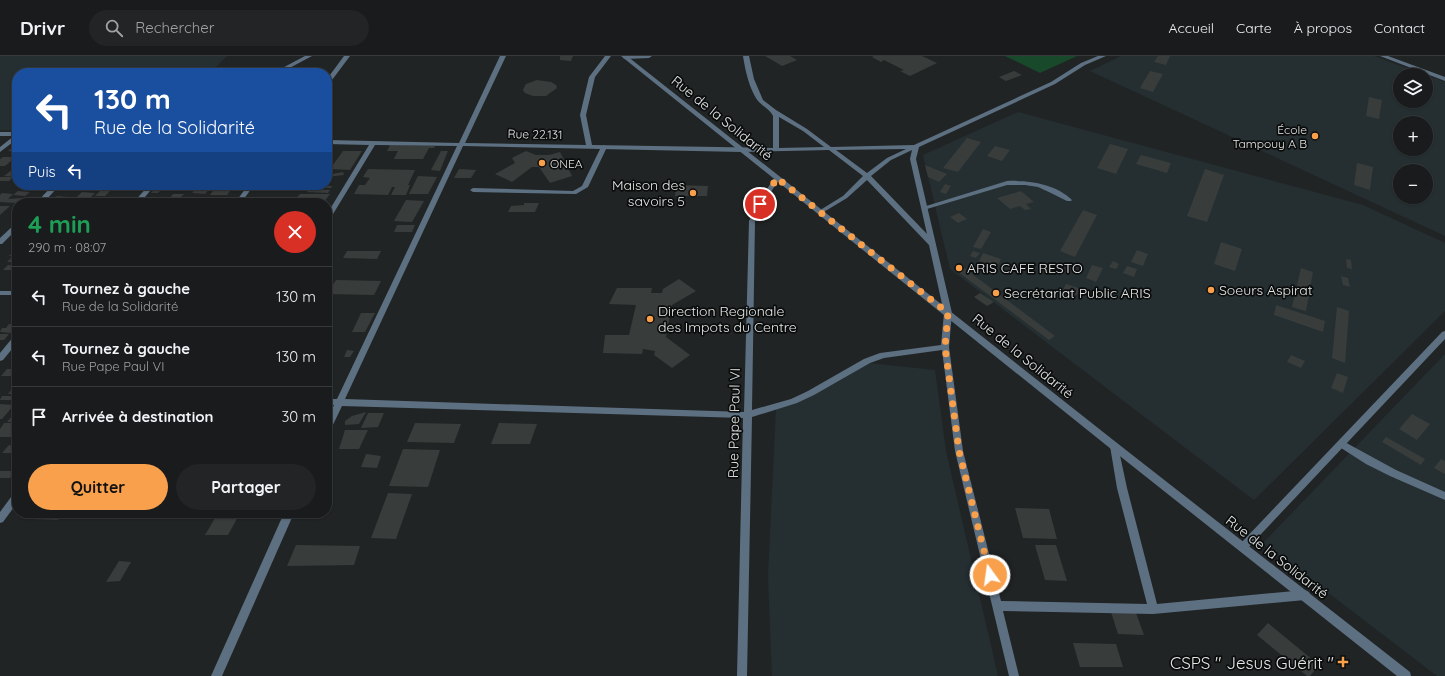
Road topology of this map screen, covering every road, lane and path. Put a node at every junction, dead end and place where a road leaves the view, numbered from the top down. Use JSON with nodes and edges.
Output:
{"nodes":[{"id":1,"x":309,"y":56,"type":"edge"},
{"id":2,"x":347,"y":56,"type":"edge"},
{"id":3,"x":503,"y":56,"type":"edge"},
{"id":4,"x":608,"y":56,"type":"edge"},
{"id":5,"x":649,"y":56,"type":"edge"},
{"id":6,"x":746,"y":56,"type":"edge"},
{"id":7,"x":1103,"y":56,"type":"edge"},
{"id":8,"x":1383,"y":56,"type":"edge"},
{"id":9,"x":625,"y":57,"type":"edge"},
{"id":10,"x":286,"y":68,"type":"edge"},
{"id":11,"x":332,"y":77,"type":"edge"},
{"id":12,"x":1445,"y":79,"type":"edge"},
{"id":13,"x":775,"y":112,"type":"junction"},
{"id":14,"x":0,"y":134,"type":"edge"},
{"id":15,"x":12,"y":135,"type":"edge"},
{"id":16,"x":12,"y":139,"type":"edge"},
{"id":17,"x":332,"y":142,"type":"edge"},
{"id":18,"x":373,"y":143,"type":"junction"},
{"id":19,"x":461,"y":144,"type":"junction"},
{"id":20,"x":589,"y":146,"type":"junction"},
{"id":21,"x":604,"y":147,"type":"junction"},
{"id":22,"x":916,"y":147,"type":"junction"},
{"id":23,"x":830,"y":148,"type":"junction"},
{"id":24,"x":776,"y":149,"type":"junction"},
{"id":25,"x":0,"y":150,"type":"edge"},
{"id":26,"x":742,"y":150,"type":"junction"},
{"id":27,"x":867,"y":176,"type":"junction"},
{"id":28,"x":777,"y":178,"type":"junction"},
{"id":29,"x":53,"y":190,"type":"edge"},
{"id":30,"x":148,"y":190,"type":"edge"},
{"id":31,"x":473,"y":190,"type":"dead end"},
{"id":32,"x":44,"y":198,"type":"edge"},
{"id":33,"x":140,"y":198,"type":"edge"},
{"id":34,"x":1069,"y":200,"type":"dead end"},
{"id":35,"x":925,"y":208,"type":"junction"},
{"id":36,"x":332,"y":211,"type":"edge"},
{"id":37,"x":820,"y":212,"type":"junction"},
{"id":38,"x":12,"y":230,"type":"edge"},
{"id":39,"x":0,"y":242,"type":"edge"},
{"id":40,"x":933,"y":245,"type":"junction"},
{"id":41,"x":12,"y":293,"type":"edge"},
{"id":42,"x":0,"y":294,"type":"edge"},
{"id":43,"x":948,"y":313,"type":"junction"},
{"id":44,"x":1445,"y":334,"type":"edge"},
{"id":45,"x":12,"y":344,"type":"edge"},
{"id":46,"x":945,"y":347,"type":"junction"},
{"id":47,"x":0,"y":358,"type":"edge"},
{"id":48,"x":332,"y":402,"type":"edge"},
{"id":49,"x":339,"y":403,"type":"junction"},
{"id":50,"x":747,"y":415,"type":"junction"},
{"id":51,"x":332,"y":418,"type":"edge"},
{"id":52,"x":1341,"y":444,"type":"junction"},
{"id":53,"x":1114,"y":446,"type":"junction"},
{"id":54,"x":1445,"y":496,"type":"edge"},
{"id":55,"x":12,"y":503,"type":"edge"},
{"id":56,"x":287,"y":518,"type":"edge"},
{"id":57,"x":0,"y":519,"type":"edge"},
{"id":58,"x":1243,"y":547,"type":"junction"},
{"id":59,"x":1305,"y":596,"type":"junction"},
{"id":60,"x":998,"y":606,"type":"junction"},
{"id":61,"x":1153,"y":610,"type":"junction"},
{"id":62,"x":216,"y":676,"type":"edge"},
{"id":63,"x":742,"y":676,"type":"edge"},
{"id":64,"x":1014,"y":676,"type":"edge"},
{"id":65,"x":1406,"y":676,"type":"edge"}],
"edges":[{"from":1,"to":10,"type":"street"},
{"from":2,"to":11,"type":"street"},
{"from":3,"to":19,"type":"street"},
{"from":4,"to":20,"type":"street"},
{"from":5,"to":9,"type":"street"},
{"from":6,"to":13,"type":"street"},
{"from":7,"to":22,"type":"street"},
{"from":8,"to":12,"type":"street"},
{"from":9,"to":26,"type":"street","name":"Rue de la Solidarité"},
{"from":13,"to":23,"type":"street"},
{"from":13,"to":24,"type":"street"},
{"from":14,"to":15,"type":"street"},
{"from":16,"to":25,"type":"street"},
{"from":17,"to":18,"type":"street","name":"Rue 22.131"},
{"from":18,"to":19,"type":"street","name":"Rue 22.131"},
{"from":18,"to":36,"type":"street"},
{"from":19,"to":20,"type":"street","name":"Rue 22.131"},
{"from":19,"to":49,"type":"street"},
{"from":20,"to":21,"type":"street","name":"Rue 22.131"},
{"from":21,"to":26,"type":"street","name":"Rue 22.131"},
{"from":21,"to":31,"type":"street"},
{"from":22,"to":23,"type":"street","name":"Rue 22.131"},
{"from":22,"to":27,"type":"street"},
{"from":22,"to":35,"type":"street"},
{"from":23,"to":24,"type":"street","name":"Rue 22.131"},
{"from":23,"to":27,"type":"street"},
{"from":24,"to":26,"type":"street","name":"Rue 22.131"},
{"from":26,"to":28,"type":"street","name":"Rue de la Solidarité"},
{"from":27,"to":37,"type":"street"},
{"from":27,"to":40,"type":"street"},
{"from":28,"to":37,"type":"street","name":"Rue de la Solidarité"},
{"from":28,"to":50,"type":"street","name":"Rue Pape Paul VI"},
{"from":29,"to":32,"type":"street"},
{"from":30,"to":33,"type":"street"},
{"from":34,"to":35,"type":"street"},
{"from":35,"to":40,"type":"street"},
{"from":37,"to":43,"type":"street","name":"Rue de la Solidarité"},
{"from":38,"to":39,"type":"street"},
{"from":40,"to":43,"type":"street"},
{"from":41,"to":42,"type":"street"},
{"from":43,"to":46,"type":"street"},
{"from":43,"to":53,"type":"street","name":"Rue de la Solidarité"},
{"from":44,"to":52,"type":"street"},
{"from":45,"to":47,"type":"street"},
{"from":46,"to":50,"type":"street"},
{"from":46,"to":60,"type":"street"},
{"from":48,"to":49,"type":"street"},
{"from":49,"to":50,"type":"street"},
{"from":49,"to":51,"type":"street"},
{"from":50,"to":63,"type":"street","name":"Rue Pape Paul VI"},
{"from":52,"to":54,"type":"street"},
{"from":52,"to":58,"type":"street"},
{"from":53,"to":58,"type":"street","name":"Rue de la Solidarité"},
{"from":53,"to":61,"type":"street"},
{"from":55,"to":57,"type":"street"},
{"from":56,"to":62,"type":"street"},
{"from":58,"to":59,"type":"street","name":"Rue de la Solidarité"},
{"from":59,"to":61,"type":"street"},
{"from":59,"to":65,"type":"street","name":"Rue de la Solidarité"},
{"from":60,"to":61,"type":"street"},
{"from":60,"to":64,"type":"street"}]}
